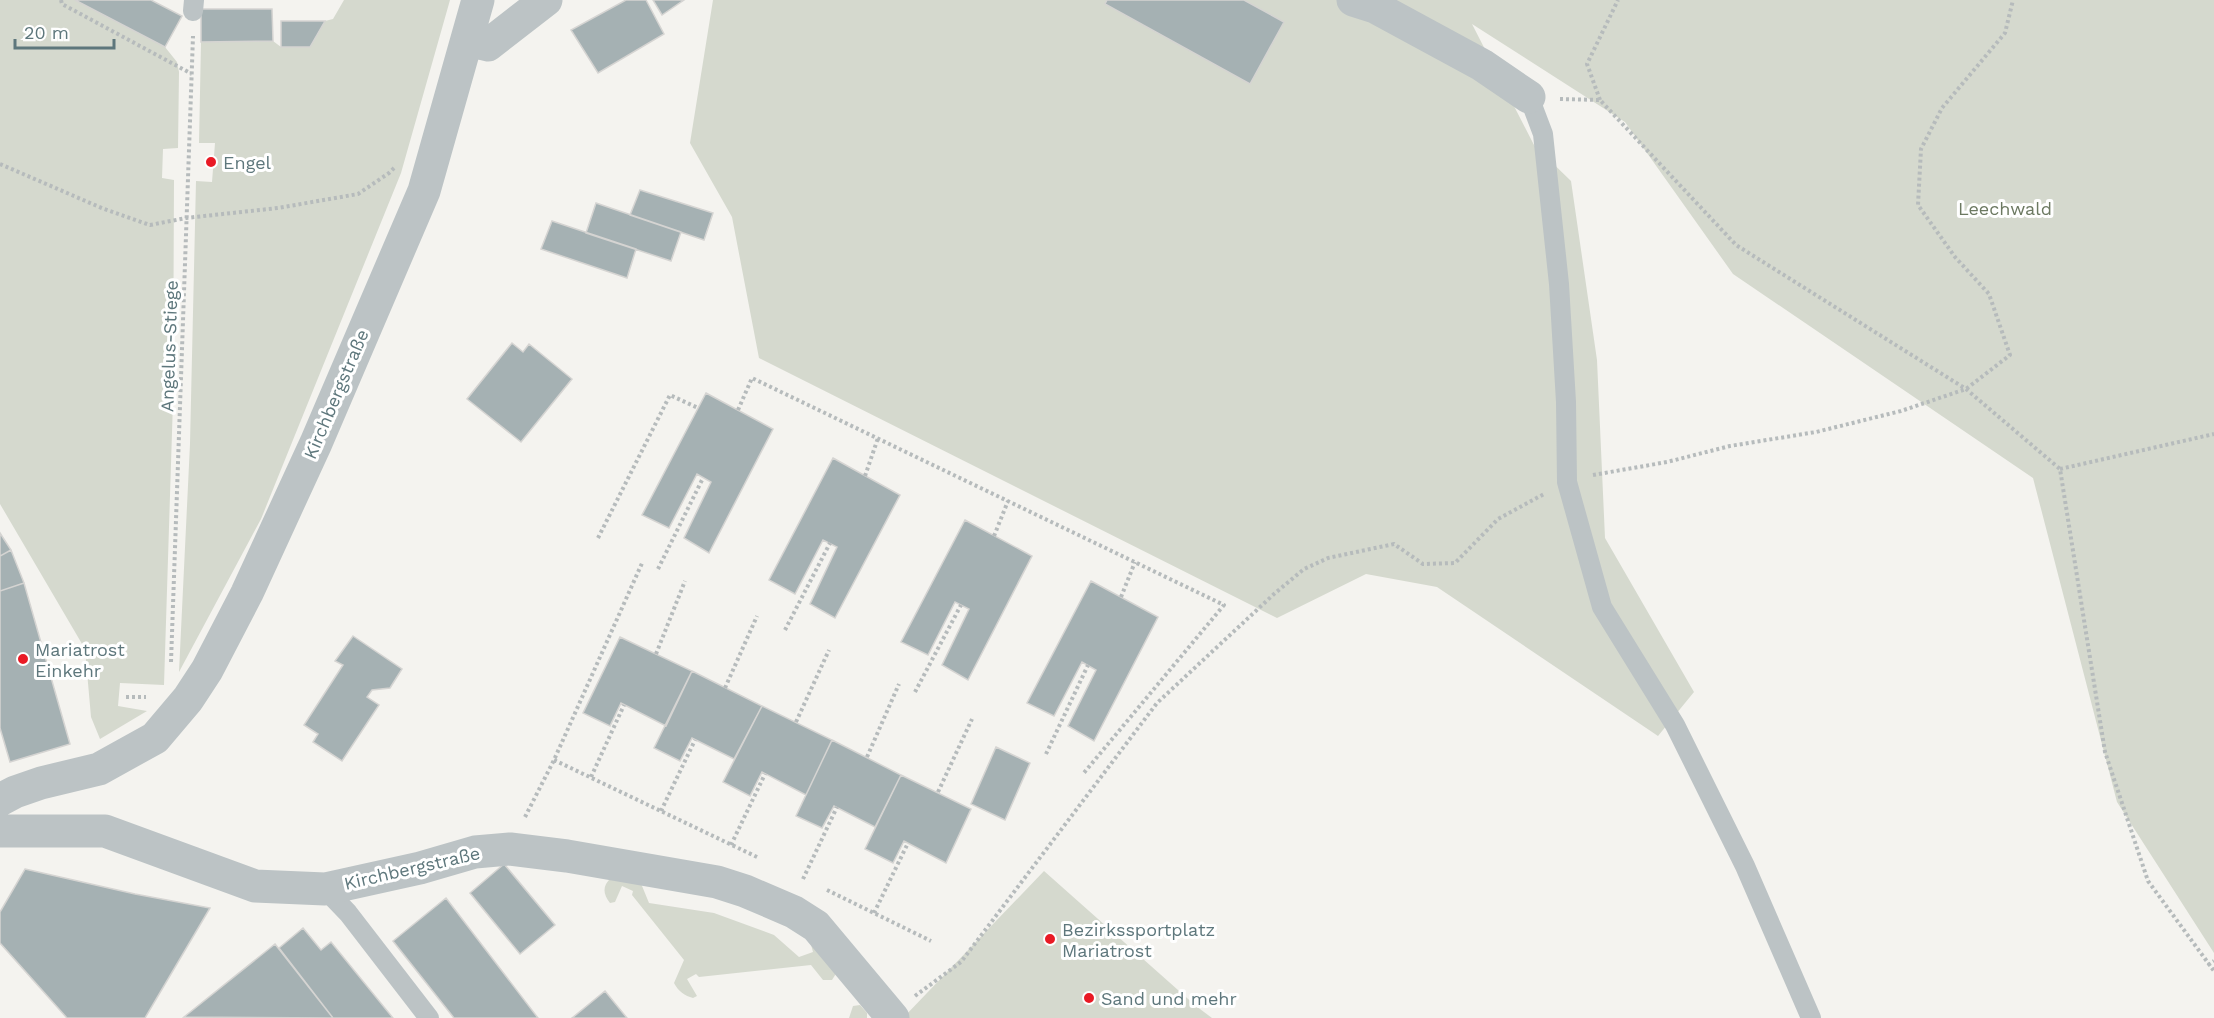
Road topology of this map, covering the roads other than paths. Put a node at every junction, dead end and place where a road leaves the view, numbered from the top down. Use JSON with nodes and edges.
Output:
{"nodes":[{"id":1,"x":478,"y":0,"type":"edge"},
{"id":2,"x":546,"y":0,"type":"edge"},
{"id":3,"x":1353,"y":0,"type":"edge"},
{"id":4,"x":467,"y":40,"type":"junction"},
{"id":5,"x":1529,"y":97,"type":"joint"},
{"id":6,"x":0,"y":800,"type":"edge"},
{"id":7,"x":0,"y":831,"type":"edge"},
{"id":8,"x":325,"y":888,"type":"junction"},
{"id":9,"x":889,"y":1016,"type":"edge"},
{"id":10,"x":429,"y":1018,"type":"edge"},
{"id":11,"x":1811,"y":1018,"type":"edge"}],
"edges":[{"from":1,"to":4,"type":"street","name":"Kirchbergstraße"},
{"from":2,"to":4,"type":"street"},
{"from":3,"to":5,"type":"street"},
{"from":4,"to":6,"type":"street","name":"Kirchbergstraße"},
{"from":5,"to":11,"type":"lane"},
{"from":7,"to":8,"type":"street","name":"Kirchbergstraße"},
{"from":8,"to":9,"type":"street","name":"Kirchbergstraße"},
{"from":8,"to":10,"type":"lane"}]}
